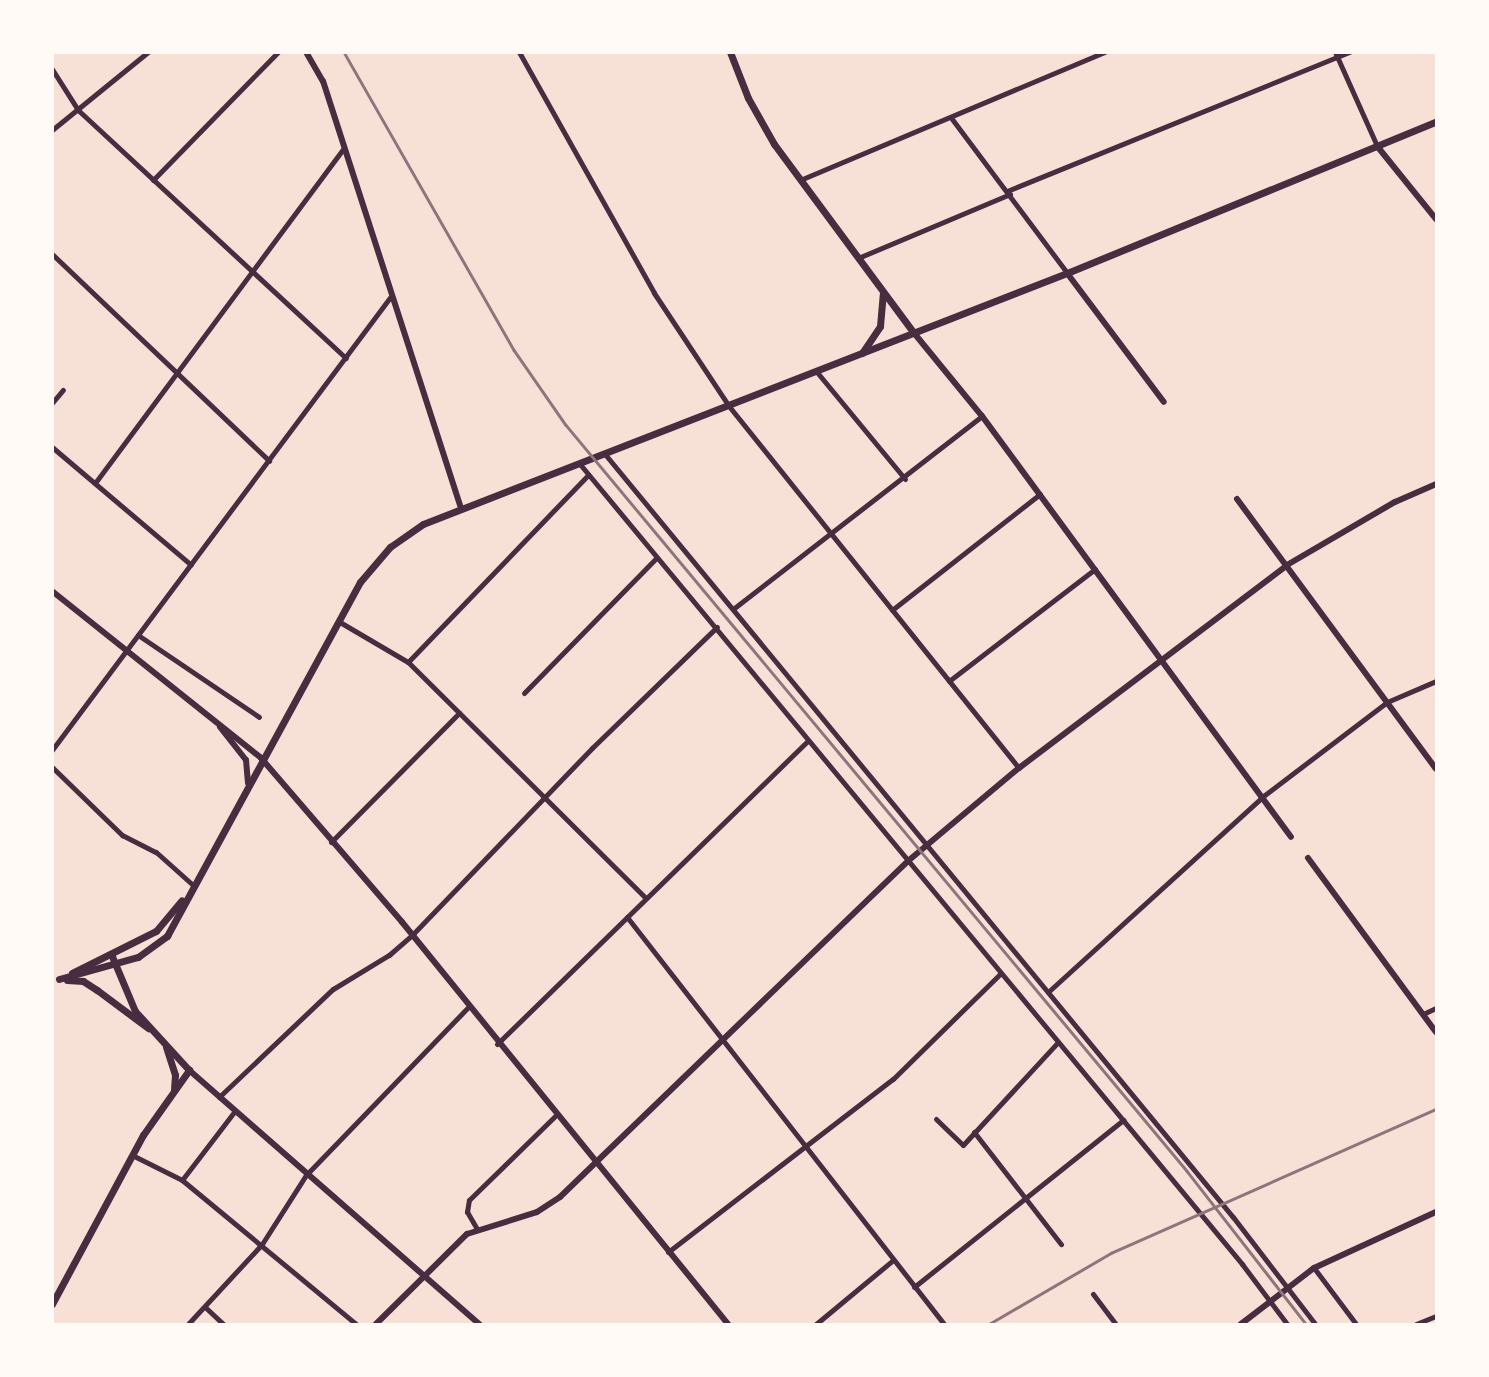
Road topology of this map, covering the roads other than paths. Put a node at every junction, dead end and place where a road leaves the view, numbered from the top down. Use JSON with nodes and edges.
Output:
{"nodes":[{"id":1,"x":278,"y":52,"type":"edge"},
{"id":2,"x":306,"y":52,"type":"edge"},
{"id":3,"x":519,"y":52,"type":"edge"},
{"id":4,"x":730,"y":52,"type":"edge"},
{"id":5,"x":1105,"y":52,"type":"edge"},
{"id":6,"x":1350,"y":52,"type":"edge"},
{"id":7,"x":145,"y":53,"type":"edge"},
{"id":8,"x":1094,"y":55,"type":"edge"},
{"id":9,"x":1336,"y":55,"type":"edge"},
{"id":10,"x":52,"y":69,"type":"edge"},
{"id":11,"x":78,"y":110,"type":"junction"},
{"id":12,"x":952,"y":119,"type":"junction"},
{"id":13,"x":1437,"y":122,"type":"edge"},
{"id":14,"x":52,"y":130,"type":"edge"},
{"id":15,"x":1377,"y":146,"type":"junction"},
{"id":16,"x":344,"y":148,"type":"junction"},
{"id":17,"x":153,"y":180,"type":"junction"},
{"id":18,"x":800,"y":180,"type":"junction"},
{"id":19,"x":1009,"y":193,"type":"junction"},
{"id":20,"x":1437,"y":219,"type":"edge"},
{"id":21,"x":52,"y":254,"type":"edge"},
{"id":22,"x":856,"y":258,"type":"junction"},
{"id":23,"x":252,"y":271,"type":"junction"},
{"id":24,"x":1067,"y":273,"type":"junction"},
{"id":25,"x":883,"y":293,"type":"junction"},
{"id":26,"x":391,"y":296,"type":"junction"},
{"id":27,"x":914,"y":333,"type":"junction"},
{"id":28,"x":862,"y":353,"type":"junction"},
{"id":29,"x":346,"y":358,"type":"junction"},
{"id":30,"x":816,"y":371,"type":"junction"},
{"id":31,"x":177,"y":373,"type":"junction"},
{"id":32,"x":63,"y":390,"type":"dead end"},
{"id":33,"x":1164,"y":402,"type":"dead end"},
{"id":34,"x":52,"y":403,"type":"edge"},
{"id":35,"x":728,"y":405,"type":"junction"},
{"id":36,"x":982,"y":416,"type":"junction"},
{"id":37,"x":52,"y":447,"type":"edge"},
{"id":38,"x":604,"y":453,"type":"junction"},
{"id":39,"x":269,"y":461,"type":"junction"},
{"id":40,"x":579,"y":463,"type":"junction"},
{"id":41,"x":588,"y":475,"type":"junction"},
{"id":42,"x":905,"y":479,"type":"junction"},
{"id":43,"x":95,"y":483,"type":"junction"},
{"id":44,"x":1437,"y":484,"type":"edge"},
{"id":45,"x":1040,"y":494,"type":"junction"},
{"id":46,"x":1237,"y":499,"type":"dead end"},
{"id":47,"x":461,"y":509,"type":"junction"},
{"id":48,"x":832,"y":535,"type":"junction"},
{"id":49,"x":656,"y":558,"type":"junction"},
{"id":50,"x":191,"y":565,"type":"junction"},
{"id":51,"x":1287,"y":565,"type":"junction"},
{"id":52,"x":1095,"y":569,"type":"junction"},
{"id":53,"x":55,"y":593,"type":"edge"},
{"id":54,"x":52,"y":601,"type":"edge"},
{"id":55,"x":733,"y":609,"type":"junction"},
{"id":56,"x":892,"y":610,"type":"junction"},
{"id":57,"x":338,"y":621,"type":"junction"},
{"id":58,"x":717,"y":627,"type":"junction"},
{"id":59,"x":138,"y":635,"type":"junction"},
{"id":60,"x":125,"y":653,"type":"junction"},
{"id":61,"x":408,"y":662,"type":"junction"},
{"id":62,"x":1163,"y":662,"type":"junction"},
{"id":63,"x":949,"y":681,"type":"junction"},
{"id":64,"x":1437,"y":681,"type":"edge"},
{"id":65,"x":524,"y":694,"type":"dead end"},
{"id":66,"x":1387,"y":702,"type":"junction"},
{"id":67,"x":459,"y":713,"type":"junction"},
{"id":68,"x":259,"y":717,"type":"dead end"},
{"id":69,"x":220,"y":726,"type":"junction"},
{"id":70,"x":808,"y":740,"type":"junction"},
{"id":71,"x":52,"y":750,"type":"edge"},
{"id":72,"x":261,"y":758,"type":"junction"},
{"id":73,"x":52,"y":767,"type":"edge"},
{"id":74,"x":1019,"y":768,"type":"junction"},
{"id":75,"x":1437,"y":769,"type":"edge"},
{"id":76,"x":248,"y":783,"type":"junction"},
{"id":77,"x":1262,"y":797,"type":"junction"},
{"id":78,"x":547,"y":798,"type":"junction"},
{"id":79,"x":1292,"y":837,"type":"dead end"},
{"id":80,"x":331,"y":842,"type":"junction"},
{"id":81,"x":928,"y":844,"type":"junction"},
{"id":82,"x":1308,"y":858,"type":"dead end"},
{"id":83,"x":908,"y":861,"type":"junction"},
{"id":84,"x":194,"y":886,"type":"junction"},
{"id":85,"x":646,"y":898,"type":"junction"},
{"id":86,"x":627,"y":917,"type":"junction"},
{"id":87,"x":412,"y":935,"type":"junction"},
{"id":88,"x":111,"y":954,"type":"junction"},
{"id":89,"x":115,"y":964,"type":"junction"},
{"id":90,"x":1001,"y":973,"type":"junction"},
{"id":91,"x":56,"y":980,"type":"edge"},
{"id":92,"x":1048,"y":992,"type":"junction"},
{"id":93,"x":469,"y":1006,"type":"junction"},
{"id":94,"x":1437,"y":1008,"type":"edge"},
{"id":95,"x":1423,"y":1014,"type":"junction"},
{"id":96,"x":150,"y":1029,"type":"junction"},
{"id":97,"x":1437,"y":1032,"type":"edge"},
{"id":98,"x":723,"y":1040,"type":"junction"},
{"id":99,"x":1058,"y":1042,"type":"junction"},
{"id":100,"x":164,"y":1043,"type":"junction"},
{"id":101,"x":497,"y":1044,"type":"junction"},
{"id":102,"x":189,"y":1070,"type":"junction"},
{"id":103,"x":173,"y":1092,"type":"junction"},
{"id":104,"x":219,"y":1097,"type":"junction"},
{"id":105,"x":234,"y":1112,"type":"junction"},
{"id":106,"x":556,"y":1115,"type":"junction"},
{"id":107,"x":936,"y":1119,"type":"dead end"},
{"id":108,"x":1123,"y":1120,"type":"junction"},
{"id":109,"x":974,"y":1132,"type":"junction"},
{"id":110,"x":805,"y":1147,"type":"junction"},
{"id":111,"x":132,"y":1155,"type":"junction"},
{"id":112,"x":595,"y":1163,"type":"junction"},
{"id":113,"x":306,"y":1175,"type":"junction"},
{"id":114,"x":182,"y":1180,"type":"junction"},
{"id":115,"x":1024,"y":1199,"type":"junction"},
{"id":116,"x":1437,"y":1212,"type":"edge"},
{"id":117,"x":477,"y":1229,"type":"junction"},
{"id":118,"x":262,"y":1244,"type":"junction"},
{"id":119,"x":1061,"y":1244,"type":"dead end"},
{"id":120,"x":668,"y":1252,"type":"junction"},
{"id":121,"x":893,"y":1261,"type":"junction"},
{"id":122,"x":1314,"y":1268,"type":"junction"},
{"id":123,"x":426,"y":1276,"type":"junction"},
{"id":124,"x":914,"y":1287,"type":"junction"},
{"id":125,"x":1288,"y":1289,"type":"junction"},
{"id":126,"x":1093,"y":1294,"type":"dead end"},
{"id":127,"x":1270,"y":1303,"type":"junction"},
{"id":128,"x":52,"y":1304,"type":"edge"},
{"id":129,"x":205,"y":1307,"type":"junction"},
{"id":130,"x":1437,"y":1316,"type":"edge"},
{"id":131,"x":188,"y":1325,"type":"edge"},
{"id":132,"x":223,"y":1325,"type":"edge"},
{"id":133,"x":356,"y":1325,"type":"edge"},
{"id":134,"x":376,"y":1325,"type":"edge"},
{"id":135,"x":479,"y":1325,"type":"edge"},
{"id":136,"x":728,"y":1325,"type":"edge"},
{"id":137,"x":816,"y":1325,"type":"edge"},
{"id":138,"x":944,"y":1325,"type":"edge"},
{"id":139,"x":1116,"y":1325,"type":"edge"},
{"id":140,"x":1241,"y":1325,"type":"edge"},
{"id":141,"x":1287,"y":1325,"type":"edge"},
{"id":142,"x":1315,"y":1325,"type":"edge"},
{"id":143,"x":1356,"y":1325,"type":"edge"},
{"id":144,"x":1416,"y":1325,"type":"edge"}],
"edges":[{"from":1,"to":17,"type":"street"},
{"from":2,"to":16,"type":"street"},
{"from":3,"to":35,"type":"street"},
{"from":4,"to":18,"type":"main road"},
{"from":5,"to":8,"type":"street"},
{"from":6,"to":9,"type":"street"},
{"from":7,"to":11,"type":"street"},
{"from":8,"to":12,"type":"street"},
{"from":9,"to":15,"type":"street"},
{"from":9,"to":19,"type":"street"},
{"from":10,"to":11,"type":"street"},
{"from":11,"to":14,"type":"street"},
{"from":11,"to":17,"type":"street"},
{"from":12,"to":18,"type":"street"},
{"from":12,"to":19,"type":"street"},
{"from":13,"to":15,"type":"main road"},
{"from":15,"to":20,"type":"street"},
{"from":15,"to":24,"type":"main road"},
{"from":16,"to":23,"type":"street"},
{"from":16,"to":26,"type":"street"},
{"from":17,"to":23,"type":"street"},
{"from":18,"to":22,"type":"main road"},
{"from":19,"to":22,"type":"street"},
{"from":19,"to":24,"type":"street"},
{"from":21,"to":31,"type":"street"},
{"from":22,"to":25,"type":"main road"},
{"from":23,"to":29,"type":"street"},
{"from":23,"to":31,"type":"street"},
{"from":24,"to":27,"type":"main road"},
{"from":24,"to":33,"type":"street"},
{"from":25,"to":27,"type":"main road"},
{"from":25,"to":28,"type":"main road"},
{"from":26,"to":29,"type":"street"},
{"from":26,"to":47,"type":"street"},
{"from":27,"to":28,"type":"main road"},
{"from":27,"to":36,"type":"street"},
{"from":28,"to":30,"type":"main road"},
{"from":29,"to":39,"type":"street"},
{"from":30,"to":35,"type":"main road"},
{"from":30,"to":42,"type":"street"},
{"from":31,"to":39,"type":"street"},
{"from":31,"to":43,"type":"street"},
{"from":32,"to":34,"type":"street"},
{"from":35,"to":38,"type":"main road"},
{"from":35,"to":48,"type":"street"},
{"from":36,"to":42,"type":"street"},
{"from":36,"to":45,"type":"street"},
{"from":37,"to":43,"type":"street"},
{"from":38,"to":40,"type":"main road"},
{"from":38,"to":55,"type":"street"},
{"from":39,"to":50,"type":"street"},
{"from":40,"to":41,"type":"street"},
{"from":40,"to":47,"type":"main road"},
{"from":41,"to":49,"type":"street"},
{"from":41,"to":61,"type":"street"},
{"from":42,"to":48,"type":"street"},
{"from":43,"to":50,"type":"street"},
{"from":44,"to":51,"type":"street"},
{"from":45,"to":52,"type":"street"},
{"from":45,"to":56,"type":"street"},
{"from":46,"to":51,"type":"street"},
{"from":47,"to":57,"type":"main road"},
{"from":48,"to":55,"type":"street"},
{"from":48,"to":56,"type":"street"},
{"from":49,"to":58,"type":"street"},
{"from":49,"to":65,"type":"street"},
{"from":50,"to":59,"type":"street"},
{"from":51,"to":62,"type":"street"},
{"from":51,"to":66,"type":"street"},
{"from":52,"to":62,"type":"street"},
{"from":52,"to":63,"type":"street"},
{"from":53,"to":54,"type":"street"},
{"from":53,"to":60,"type":"street"},
{"from":55,"to":81,"type":"street"},
{"from":56,"to":63,"type":"street"},
{"from":57,"to":61,"type":"street"},
{"from":57,"to":72,"type":"main road"},
{"from":58,"to":70,"type":"street"},
{"from":58,"to":78,"type":"street"},
{"from":59,"to":60,"type":"street"},
{"from":59,"to":68,"type":"street"},
{"from":60,"to":69,"type":"street"},
{"from":60,"to":71,"type":"street"},
{"from":61,"to":67,"type":"street"},
{"from":62,"to":74,"type":"street"},
{"from":62,"to":77,"type":"street"},
{"from":63,"to":74,"type":"street"},
{"from":64,"to":66,"type":"street"},
{"from":66,"to":75,"type":"street"},
{"from":66,"to":77,"type":"street"},
{"from":67,"to":78,"type":"street"},
{"from":67,"to":80,"type":"street"},
{"from":69,"to":72,"type":"street"},
{"from":69,"to":76,"type":"street"},
{"from":70,"to":83,"type":"street"},
{"from":70,"to":85,"type":"street"},
{"from":72,"to":76,"type":"main road"},
{"from":72,"to":80,"type":"street"},
{"from":73,"to":84,"type":"street"},
{"from":74,"to":81,"type":"street"},
{"from":76,"to":84,"type":"main road"},
{"from":77,"to":79,"type":"street"},
{"from":77,"to":92,"type":"street"},
{"from":78,"to":85,"type":"street"},
{"from":78,"to":87,"type":"street"},
{"from":80,"to":87,"type":"street"},
{"from":81,"to":83,"type":"street"},
{"from":81,"to":92,"type":"street"},
{"from":82,"to":95,"type":"street"},
{"from":83,"to":90,"type":"street"},
{"from":83,"to":98,"type":"street"},
{"from":84,"to":88,"type":"main road"},
{"from":84,"to":89,"type":"main road"},
{"from":85,"to":86,"type":"street"},
{"from":86,"to":98,"type":"street"},
{"from":86,"to":101,"type":"street"},
{"from":87,"to":93,"type":"street"},
{"from":87,"to":104,"type":"street"},
{"from":88,"to":89,"type":"main road"},
{"from":88,"to":91,"type":"main road"},
{"from":89,"to":91,"type":"main road"},
{"from":89,"to":96,"type":"main road"},
{"from":90,"to":99,"type":"street"},
{"from":90,"to":110,"type":"street"},
{"from":91,"to":96,"type":"main road"},
{"from":92,"to":125,"type":"street"},
{"from":93,"to":101,"type":"street"},
{"from":93,"to":113,"type":"street"},
{"from":94,"to":95,"type":"street"},
{"from":95,"to":97,"type":"street"},
{"from":96,"to":100,"type":"main road"},
{"from":98,"to":110,"type":"street"},
{"from":98,"to":112,"type":"street"},
{"from":99,"to":108,"type":"street"},
{"from":99,"to":109,"type":"street"},
{"from":100,"to":102,"type":"main road"},
{"from":100,"to":103,"type":"main road"},
{"from":101,"to":106,"type":"street"},
{"from":102,"to":103,"type":"main road"},
{"from":102,"to":104,"type":"street"},
{"from":103,"to":111,"type":"main road"},
{"from":104,"to":105,"type":"street"},
{"from":105,"to":113,"type":"street"},
{"from":105,"to":114,"type":"street"},
{"from":106,"to":112,"type":"street"},
{"from":106,"to":117,"type":"street"},
{"from":107,"to":109,"type":"street"},
{"from":108,"to":115,"type":"street"},
{"from":108,"to":127,"type":"street"},
{"from":109,"to":115,"type":"street"},
{"from":110,"to":120,"type":"street"},
{"from":110,"to":121,"type":"street"},
{"from":111,"to":114,"type":"street"},
{"from":111,"to":128,"type":"main road"},
{"from":112,"to":117,"type":"street"},
{"from":112,"to":120,"type":"street"},
{"from":113,"to":118,"type":"street"},
{"from":113,"to":123,"type":"street"},
{"from":114,"to":118,"type":"street"},
{"from":115,"to":119,"type":"street"},
{"from":115,"to":124,"type":"street"},
{"from":116,"to":122,"type":"street"},
{"from":117,"to":123,"type":"street"},
{"from":118,"to":129,"type":"street"},
{"from":118,"to":133,"type":"street"},
{"from":120,"to":136,"type":"street"},
{"from":121,"to":124,"type":"street"},
{"from":121,"to":137,"type":"street"},
{"from":122,"to":125,"type":"street"},
{"from":122,"to":143,"type":"street"},
{"from":123,"to":134,"type":"street"},
{"from":123,"to":135,"type":"street"},
{"from":124,"to":138,"type":"street"},
{"from":125,"to":127,"type":"street"},
{"from":125,"to":142,"type":"street"},
{"from":126,"to":139,"type":"street"},
{"from":127,"to":140,"type":"street"},
{"from":127,"to":141,"type":"street"},
{"from":129,"to":131,"type":"street"},
{"from":129,"to":132,"type":"street"},
{"from":130,"to":144,"type":"street"}]}
